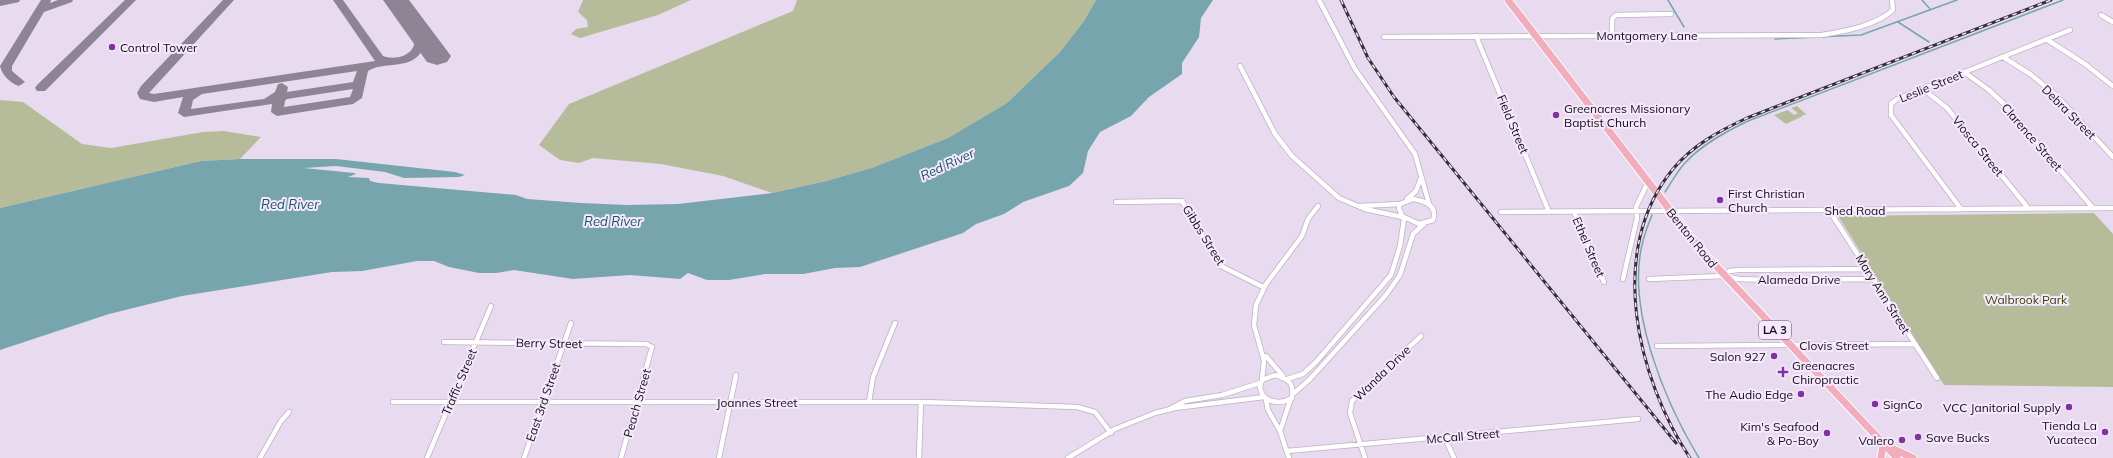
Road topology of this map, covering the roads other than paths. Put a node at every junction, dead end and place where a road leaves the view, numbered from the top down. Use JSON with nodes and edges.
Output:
{"nodes":[{"id":1,"x":1320,"y":0,"type":"edge"},
{"id":2,"x":1508,"y":0,"type":"edge"},
{"id":3,"x":1892,"y":0,"type":"edge"},
{"id":4,"x":1671,"y":14,"type":"dead end"},
{"id":5,"x":2101,"y":15,"type":"dead end"},
{"id":6,"x":2113,"y":22,"type":"edge"},
{"id":7,"x":2070,"y":30,"type":"dead end"},
{"id":8,"x":1612,"y":35,"type":"junction"},
{"id":9,"x":1476,"y":36,"type":"junction"},
{"id":10,"x":1536,"y":36,"type":"junction"},
{"id":11,"x":1384,"y":37,"type":"dead end"},
{"id":12,"x":2046,"y":39,"type":"junction"},
{"id":13,"x":2003,"y":56,"type":"junction"},
{"id":14,"x":1240,"y":66,"type":"dead end"},
{"id":15,"x":1964,"y":72,"type":"junction"},
{"id":16,"x":2113,"y":86,"type":"edge"},
{"id":17,"x":1923,"y":89,"type":"junction"},
{"id":18,"x":2113,"y":157,"type":"edge"},
{"id":19,"x":1420,"y":178,"type":"junction"},
{"id":20,"x":1648,"y":182,"type":"junction"},
{"id":21,"x":1408,"y":199,"type":"junction"},
{"id":22,"x":1116,"y":202,"type":"dead end"},
{"id":23,"x":1400,"y":204,"type":"junction"},
{"id":24,"x":1429,"y":204,"type":"junction"},
{"id":25,"x":1318,"y":206,"type":"dead end"},
{"id":26,"x":1358,"y":206,"type":"junction"},
{"id":27,"x":2028,"y":208,"type":"junction"},
{"id":28,"x":2093,"y":208,"type":"junction"},
{"id":29,"x":2113,"y":208,"type":"edge"},
{"id":30,"x":1961,"y":209,"type":"junction"},
{"id":31,"x":1830,"y":210,"type":"junction"},
{"id":32,"x":1670,"y":211,"type":"junction"},
{"id":33,"x":1501,"y":212,"type":"dead end"},
{"id":34,"x":1549,"y":212,"type":"junction"},
{"id":35,"x":1574,"y":212,"type":"junction"},
{"id":36,"x":1636,"y":212,"type":"junction"},
{"id":37,"x":1403,"y":218,"type":"junction"},
{"id":38,"x":1424,"y":224,"type":"junction"},
{"id":39,"x":1867,"y":269,"type":"junction"},
{"id":40,"x":1724,"y":276,"type":"junction"},
{"id":41,"x":1623,"y":279,"type":"dead end"},
{"id":42,"x":1649,"y":279,"type":"dead end"},
{"id":43,"x":1874,"y":280,"type":"junction"},
{"id":44,"x":1604,"y":282,"type":"dead end"},
{"id":45,"x":1263,"y":288,"type":"junction"},
{"id":46,"x":491,"y":306,"type":"dead end"},
{"id":47,"x":571,"y":323,"type":"dead end"},
{"id":48,"x":895,"y":323,"type":"dead end"},
{"id":49,"x":1421,"y":336,"type":"dead end"},
{"id":50,"x":444,"y":342,"type":"dead end"},
{"id":51,"x":476,"y":342,"type":"junction"},
{"id":52,"x":564,"y":343,"type":"junction"},
{"id":53,"x":1915,"y":344,"type":"junction"},
{"id":54,"x":1789,"y":345,"type":"junction"},
{"id":55,"x":1657,"y":346,"type":"dead end"},
{"id":56,"x":652,"y":347,"type":"joint"},
{"id":57,"x":1265,"y":355,"type":"junction"},
{"id":58,"x":736,"y":375,"type":"dead end"},
{"id":59,"x":1937,"y":378,"type":"dead end"},
{"id":60,"x":1286,"y":379,"type":"junction"},
{"id":61,"x":1261,"y":382,"type":"junction"},
{"id":62,"x":1293,"y":395,"type":"junction"},
{"id":63,"x":1265,"y":399,"type":"junction"},
{"id":64,"x":393,"y":402,"type":"dead end"},
{"id":65,"x":450,"y":402,"type":"junction"},
{"id":66,"x":543,"y":402,"type":"junction"},
{"id":67,"x":636,"y":402,"type":"junction"},
{"id":68,"x":730,"y":402,"type":"junction"},
{"id":69,"x":869,"y":402,"type":"junction"},
{"id":70,"x":922,"y":402,"type":"junction"},
{"id":71,"x":1168,"y":410,"type":"junction"},
{"id":72,"x":289,"y":412,"type":"dead end"},
{"id":73,"x":1638,"y":419,"type":"dead end"},
{"id":74,"x":1280,"y":431,"type":"junction"},
{"id":75,"x":1111,"y":432,"type":"junction"},
{"id":76,"x":1444,"y":438,"type":"junction"},
{"id":77,"x":1883,"y":444,"type":"junction"},
{"id":78,"x":1359,"y":445,"type":"junction"},
{"id":79,"x":1287,"y":452,"type":"junction"},
{"id":80,"x":260,"y":458,"type":"edge"},
{"id":81,"x":427,"y":458,"type":"edge"},
{"id":82,"x":524,"y":458,"type":"edge"},
{"id":83,"x":621,"y":458,"type":"edge"},
{"id":84,"x":718,"y":458,"type":"edge"},
{"id":85,"x":919,"y":458,"type":"edge"},
{"id":86,"x":1068,"y":458,"type":"edge"},
{"id":87,"x":1289,"y":458,"type":"edge"},
{"id":88,"x":1365,"y":458,"type":"edge"},
{"id":89,"x":1454,"y":458,"type":"edge"},
{"id":90,"x":1881,"y":458,"type":"edge"},
{"id":91,"x":1897,"y":458,"type":"edge"},
{"id":92,"x":1913,"y":458,"type":"edge"}],
"edges":[{"from":1,"to":19,"type":"street"},
{"from":2,"to":10,"type":"main road","name":"Benton Road","number":"LA 3"},
{"from":3,"to":8,"type":"street","name":"Montgomery Lane"},
{"from":4,"to":8,"type":"street"},
{"from":5,"to":6,"type":"street"},
{"from":7,"to":12,"type":"street","name":"Leslie Street"},
{"from":8,"to":10,"type":"street","name":"Montgomery Lane"},
{"from":9,"to":10,"type":"street","name":"Montgomery Lane"},
{"from":9,"to":11,"type":"street","name":"Montgomery Lane"},
{"from":9,"to":34,"type":"street","name":"Field Street"},
{"from":10,"to":20,"type":"main road","name":"Benton Road","number":"LA 3"},
{"from":12,"to":13,"type":"street","name":"Leslie Street"},
{"from":12,"to":16,"type":"street"},
{"from":13,"to":15,"type":"street","name":"Leslie Street"},
{"from":13,"to":18,"type":"street","name":"Debra Street"},
{"from":14,"to":26,"type":"street"},
{"from":15,"to":17,"type":"street","name":"Leslie Street"},
{"from":15,"to":28,"type":"street","name":"Clarence Street"},
{"from":17,"to":27,"type":"street","name":"Viosca Street"},
{"from":17,"to":30,"type":"street","name":"Leslie Street"},
{"from":19,"to":21,"type":"street"},
{"from":19,"to":24,"type":"street"},
{"from":20,"to":32,"type":"main road","name":"Benton Road","number":"LA 3"},
{"from":20,"to":36,"type":"street"},
{"from":21,"to":23,"type":"street"},
{"from":21,"to":24,"type":"street"},
{"from":22,"to":45,"type":"street","name":"Gibbs Street"},
{"from":23,"to":26,"type":"street"},
{"from":23,"to":37,"type":"street"},
{"from":24,"to":38,"type":"street"},
{"from":25,"to":45,"type":"street"},
{"from":26,"to":37,"type":"street"},
{"from":27,"to":28,"type":"street","name":"Shed Road"},
{"from":27,"to":30,"type":"street","name":"Shed Road"},
{"from":28,"to":29,"type":"street","name":"Shed Road"},
{"from":30,"to":31,"type":"street","name":"Shed Road"},
{"from":31,"to":32,"type":"street","name":"Shed Road"},
{"from":31,"to":39,"type":"street","name":"Mary Ann Street"},
{"from":32,"to":36,"type":"street","name":"Shed Road"},
{"from":32,"to":40,"type":"main road","name":"Benton Road","number":"LA 3"},
{"from":33,"to":34,"type":"street","name":"Shed Road"},
{"from":34,"to":35,"type":"street","name":"Shed Road"},
{"from":35,"to":36,"type":"street","name":"Shed Road"},
{"from":35,"to":44,"type":"street","name":"Ethel Street"},
{"from":36,"to":41,"type":"street"},
{"from":37,"to":38,"type":"street"},
{"from":37,"to":60,"type":"street"},
{"from":38,"to":62,"type":"street"},
{"from":39,"to":40,"type":"street","name":"Alameda Drive"},
{"from":39,"to":43,"type":"street","name":"Mary Ann Street"},
{"from":40,"to":42,"type":"street","name":"Alameda Drive"},
{"from":40,"to":43,"type":"street","name":"Alameda Drive"},
{"from":40,"to":54,"type":"main road","name":"Benton Road","number":"LA 3"},
{"from":43,"to":53,"type":"street","name":"Mary Ann Street"},
{"from":45,"to":57,"type":"street"},
{"from":46,"to":51,"type":"street","name":"Traffic Street"},
{"from":47,"to":52,"type":"street","name":"East 3rd Street"},
{"from":48,"to":69,"type":"street"},
{"from":49,"to":78,"type":"street","name":"Wanda Drive"},
{"from":50,"to":51,"type":"street","name":"Berry Street"},
{"from":51,"to":52,"type":"street","name":"Berry Street"},
{"from":51,"to":65,"type":"street","name":"Traffic Street"},
{"from":52,"to":56,"type":"street","name":"Berry Street"},
{"from":52,"to":66,"type":"street","name":"East 3rd Street"},
{"from":53,"to":54,"type":"street","name":"Clovis Street"},
{"from":53,"to":59,"type":"street","name":"Mary Ann Street"},
{"from":54,"to":55,"type":"street","name":"Clovis Street"},
{"from":54,"to":77,"type":"main road","name":"Benton Road","number":"LA 3"},
{"from":56,"to":67,"type":"street","name":"Peach Street"},
{"from":57,"to":60,"type":"street"},
{"from":57,"to":61,"type":"street"},
{"from":58,"to":68,"type":"street"},
{"from":60,"to":61,"type":"street"},
{"from":60,"to":62,"type":"street"},
{"from":61,"to":63,"type":"street"},
{"from":61,"to":71,"type":"street"},
{"from":62,"to":63,"type":"street"},
{"from":62,"to":74,"type":"street"},
{"from":63,"to":71,"type":"street"},
{"from":63,"to":74,"type":"street"},
{"from":64,"to":65,"type":"street","name":"Joannes Street"},
{"from":65,"to":66,"type":"street","name":"Joannes Street"},
{"from":65,"to":81,"type":"street","name":"Traffic Street"},
{"from":66,"to":67,"type":"street","name":"Joannes Street"},
{"from":66,"to":82,"type":"street","name":"East 3rd Street"},
{"from":67,"to":68,"type":"street","name":"Joannes Street"},
{"from":67,"to":83,"type":"street","name":"Peach Street"},
{"from":68,"to":69,"type":"street","name":"Joannes Street"},
{"from":68,"to":84,"type":"street"},
{"from":69,"to":70,"type":"street","name":"Joannes Street"},
{"from":70,"to":75,"type":"street","name":"Joannes Street"},
{"from":70,"to":85,"type":"street"},
{"from":71,"to":75,"type":"street"},
{"from":72,"to":80,"type":"street"},
{"from":73,"to":76,"type":"street","name":"McCall Street"},
{"from":74,"to":79,"type":"street"},
{"from":75,"to":86,"type":"street"},
{"from":76,"to":78,"type":"street","name":"McCall Street"},
{"from":76,"to":89,"type":"street"},
{"from":77,"to":90,"type":"main road"},
{"from":77,"to":91,"type":"main road","name":"Benton Road","number":"LA 3"},
{"from":77,"to":92,"type":"main road"},
{"from":78,"to":79,"type":"street","name":"McCall Street"},
{"from":78,"to":88,"type":"street","name":"Wanda Drive"},
{"from":79,"to":87,"type":"street"}]}
